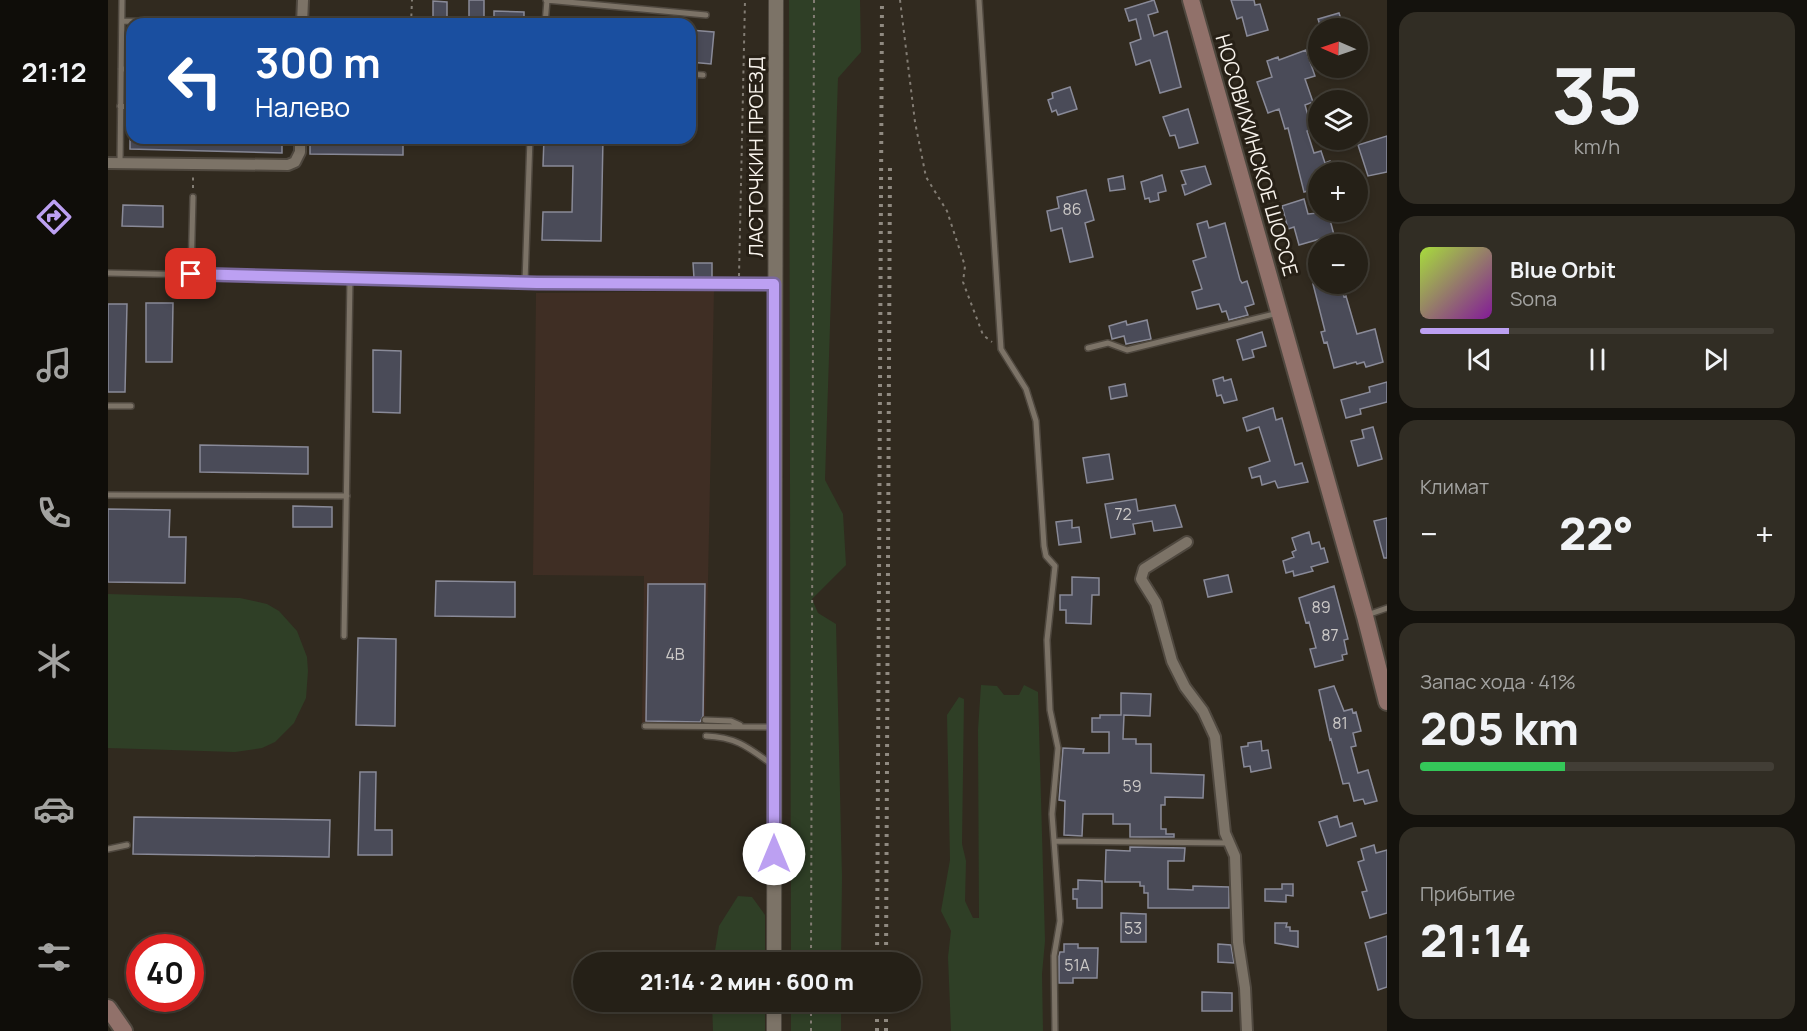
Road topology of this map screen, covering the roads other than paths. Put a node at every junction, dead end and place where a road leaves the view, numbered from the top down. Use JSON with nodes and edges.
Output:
{"nodes":[{"id":1,"x":122,"y":0,"type":"edge"},
{"id":2,"x":303,"y":0,"type":"edge"},
{"id":3,"x":547,"y":0,"type":"edge"},
{"id":4,"x":776,"y":0,"type":"edge"},
{"id":5,"x":979,"y":0,"type":"edge"},
{"id":6,"x":1191,"y":0,"type":"edge"},
{"id":7,"x":706,"y":15,"type":"dead end"},
{"id":8,"x":302,"y":18,"type":"edge"},
{"id":9,"x":546,"y":18,"type":"edge"},
{"id":10,"x":122,"y":21,"type":"junction"},
{"id":11,"x":126,"y":21,"type":"edge"},
{"id":12,"x":121,"y":69,"type":"junction"},
{"id":13,"x":126,"y":69,"type":"edge"},
{"id":14,"x":696,"y":74,"type":"edge"},
{"id":15,"x":703,"y":75,"type":"dead end"},
{"id":16,"x":120,"y":106,"type":"junction"},
{"id":17,"x":126,"y":106,"type":"edge"},
{"id":18,"x":300,"y":144,"type":"edge"},
{"id":19,"x":530,"y":144,"type":"edge"},
{"id":20,"x":114,"y":163,"type":"edge"},
{"id":21,"x":193,"y":197,"type":"road end"},
{"id":22,"x":108,"y":273,"type":"edge"},
{"id":23,"x":191,"y":274,"type":"junction"},
{"id":24,"x":350,"y":279,"type":"junction"},
{"id":25,"x":525,"y":282,"type":"junction"},
{"id":26,"x":774,"y":284,"type":"junction"},
{"id":27,"x":1280,"y":313,"type":"junction"},
{"id":28,"x":1088,"y":348,"type":"dead end"},
{"id":29,"x":108,"y":406,"type":"edge"},
{"id":30,"x":131,"y":406,"type":"dead end"},
{"id":31,"x":108,"y":495,"type":"edge"},
{"id":32,"x":347,"y":496,"type":"junction"},
{"id":33,"x":1187,"y":542,"type":"dead end"},
{"id":34,"x":1387,"y":608,"type":"edge"},
{"id":35,"x":1365,"y":616,"type":"junction"},
{"id":36,"x":344,"y":636,"type":"dead end"},
{"id":37,"x":1387,"y":702,"type":"edge"},
{"id":38,"x":705,"y":720,"type":"dead end"},
{"id":39,"x":645,"y":726,"type":"dead end"},
{"id":40,"x":744,"y":727,"type":"junction"},
{"id":41,"x":774,"y":728,"type":"junction"},
{"id":42,"x":706,"y":736,"type":"dead end"},
{"id":43,"x":774,"y":766,"type":"junction"},
{"id":44,"x":1054,"y":841,"type":"junction"},
{"id":45,"x":1229,"y":843,"type":"junction"},
{"id":46,"x":128,"y":845,"type":"dead end"},
{"id":47,"x":108,"y":849,"type":"edge"},
{"id":48,"x":774,"y":952,"type":"edge"},
{"id":49,"x":108,"y":1008,"type":"edge"},
{"id":50,"x":774,"y":1012,"type":"edge"},
{"id":51,"x":124,"y":1031,"type":"edge"},
{"id":52,"x":774,"y":1031,"type":"edge"},
{"id":53,"x":1055,"y":1031,"type":"edge"},
{"id":54,"x":1247,"y":1031,"type":"edge"}],
"edges":[{"from":1,"to":10,"type":"lane"},
{"from":2,"to":8,"type":"street"},
{"from":3,"to":7,"type":"lane"},
{"from":3,"to":9,"type":"lane"},
{"from":4,"to":26,"type":"street","name":"ЛАСТОЧКИН ПРОЕЗД"},
{"from":5,"to":44,"type":"lane"},
{"from":6,"to":27,"type":"main road","name":"НОСОВИХИНСКОЕ ШОССЕ"},
{"from":10,"to":11,"type":"lane"},
{"from":10,"to":12,"type":"lane"},
{"from":12,"to":13,"type":"lane"},
{"from":12,"to":16,"type":"lane"},
{"from":14,"to":15,"type":"lane"},
{"from":16,"to":17,"type":"lane"},
{"from":16,"to":20,"type":"lane"},
{"from":18,"to":20,"type":"street"},
{"from":19,"to":25,"type":"lane"},
{"from":21,"to":23,"type":"lane"},
{"from":22,"to":23,"type":"lane"},
{"from":23,"to":24,"type":"lane"},
{"from":24,"to":25,"type":"lane"},
{"from":24,"to":32,"type":"lane"},
{"from":25,"to":26,"type":"lane"},
{"from":26,"to":41,"type":"street","name":"ЛАСТОЧКИН ПРОЕЗД"},
{"from":27,"to":28,"type":"lane"},
{"from":27,"to":35,"type":"main road","name":"НОСОВИХИНСКОЕ ШОССЕ"},
{"from":29,"to":30,"type":"lane"},
{"from":31,"to":32,"type":"lane"},
{"from":32,"to":36,"type":"lane"},
{"from":33,"to":45,"type":"street"},
{"from":34,"to":35,"type":"lane"},
{"from":35,"to":37,"type":"main road","name":"НОСОВИХИНСКОЕ ШОССЕ"},
{"from":38,"to":40,"type":"lane"},
{"from":39,"to":40,"type":"lane"},
{"from":40,"to":41,"type":"lane"},
{"from":41,"to":43,"type":"street","name":"ЛАСТОЧКИН ПРОЕЗД"},
{"from":42,"to":43,"type":"lane"},
{"from":43,"to":48,"type":"street","name":"ЛАСТОЧКИН ПРОЕЗД"},
{"from":44,"to":45,"type":"lane"},
{"from":44,"to":53,"type":"lane"},
{"from":45,"to":54,"type":"street"},
{"from":46,"to":47,"type":"lane"},
{"from":49,"to":51,"type":"main road"},
{"from":50,"to":52,"type":"street"}]}
